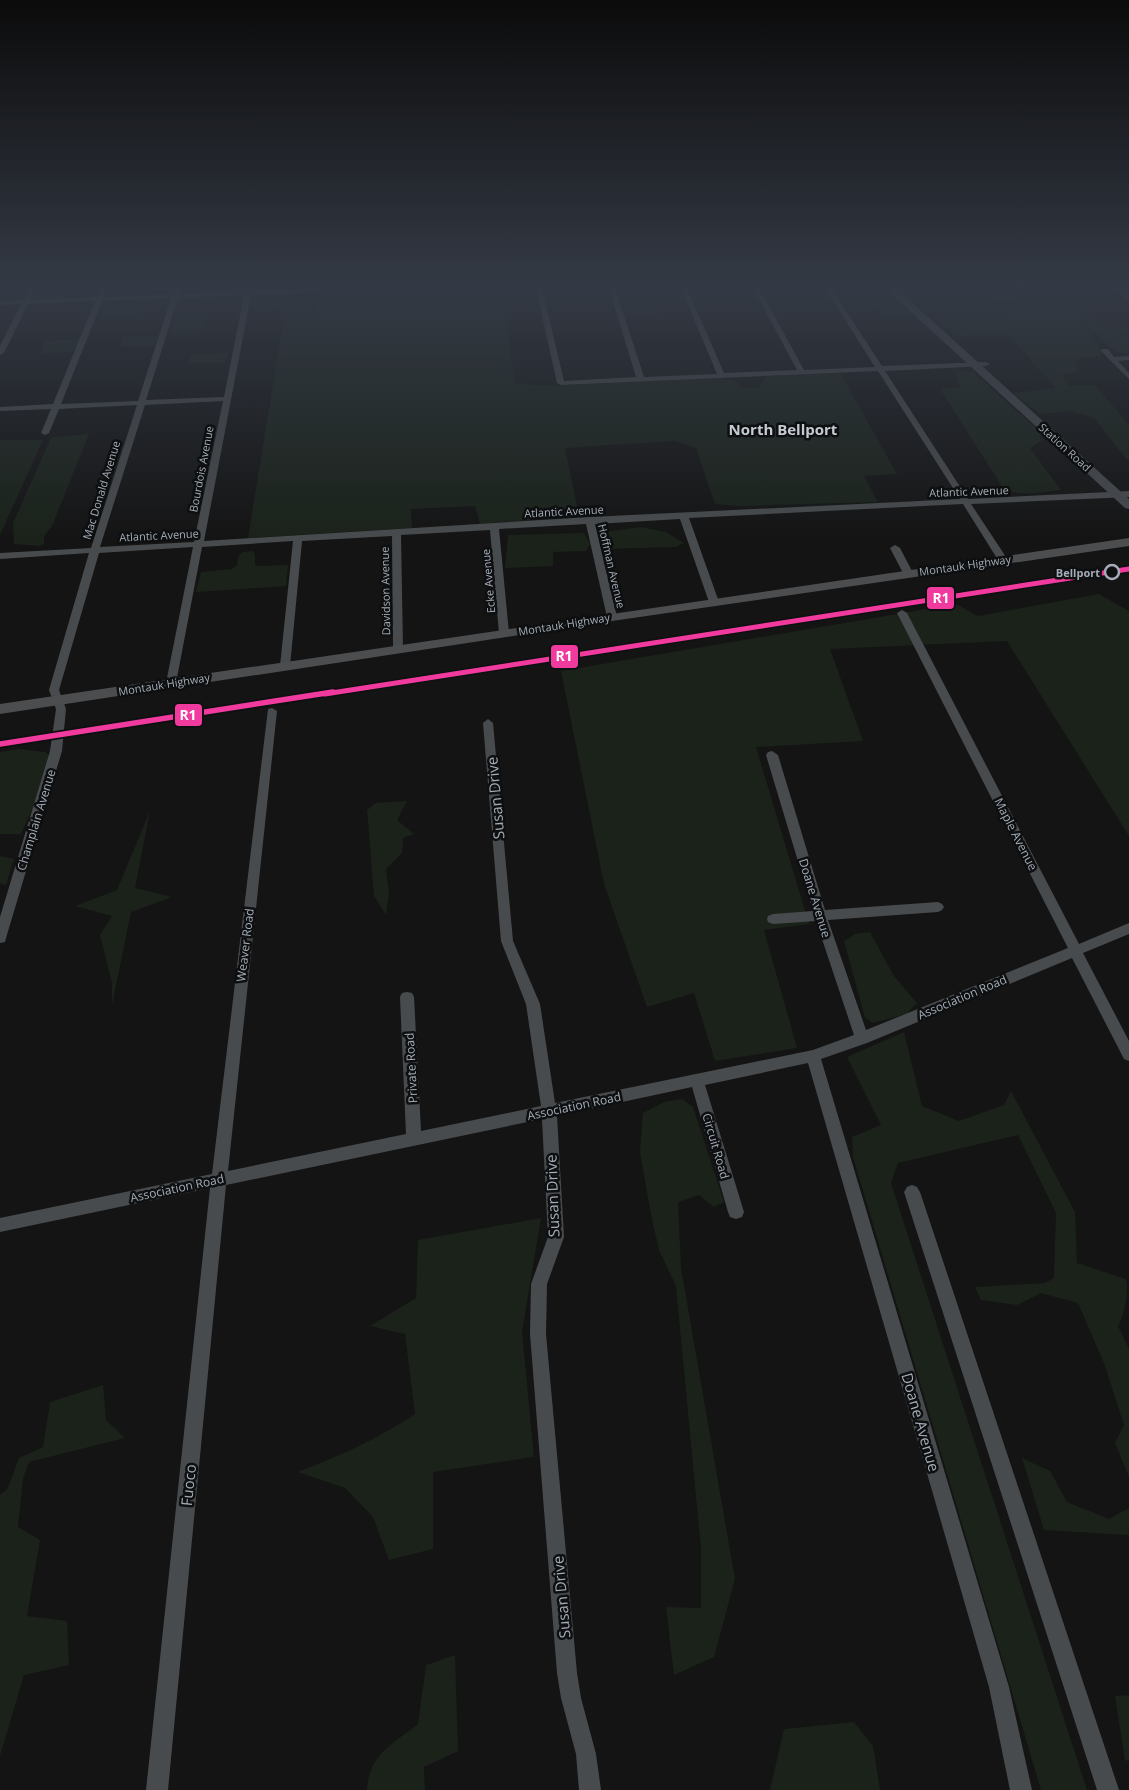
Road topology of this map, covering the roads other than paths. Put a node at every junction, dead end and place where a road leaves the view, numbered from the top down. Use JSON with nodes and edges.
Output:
{"nodes":[{"id":1,"x":70,"y":372,"type":"edge"},
{"id":2,"x":151,"y":372,"type":"edge"},
{"id":3,"x":232,"y":372,"type":"edge"},
{"id":4,"x":558,"y":372,"type":"edge"},
{"id":5,"x":638,"y":372,"type":"edge"},
{"id":6,"x":720,"y":372,"type":"edge"},
{"id":7,"x":831,"y":372,"type":"edge"},
{"id":8,"x":883,"y":372,"type":"edge"},
{"id":9,"x":982,"y":372,"type":"edge"},
{"id":10,"x":802,"y":373,"type":"joint"},
{"id":11,"x":722,"y":376,"type":"junction"},
{"id":12,"x":641,"y":380,"type":"junction"},
{"id":13,"x":226,"y":399,"type":"junction"},
{"id":14,"x":141,"y":402,"type":"junction"},
{"id":15,"x":56,"y":406,"type":"junction"},
{"id":16,"x":0,"y":409,"type":"edge"},
{"id":17,"x":45,"y":433,"type":"dead end"},
{"id":18,"x":1123,"y":495,"type":"edge"},
{"id":19,"x":964,"y":501,"type":"junction"},
{"id":20,"x":1129,"y":505,"type":"edge"},
{"id":21,"x":684,"y":516,"type":"junction"},
{"id":22,"x":590,"y":520,"type":"junction"},
{"id":23,"x":494,"y":526,"type":"junction"},
{"id":24,"x":396,"y":532,"type":"junction"},
{"id":25,"x":298,"y":538,"type":"junction"},
{"id":26,"x":1129,"y":542,"type":"edge"},
{"id":27,"x":198,"y":543,"type":"junction"},
{"id":28,"x":895,"y":548,"type":"dead end"},
{"id":29,"x":94,"y":550,"type":"junction"},
{"id":30,"x":0,"y":556,"type":"edge"},
{"id":31,"x":1003,"y":560,"type":"junction"},
{"id":32,"x":908,"y":573,"type":"junction"},
{"id":33,"x":714,"y":602,"type":"junction"},
{"id":34,"x":902,"y":613,"type":"dead end"},
{"id":35,"x":612,"y":617,"type":"junction"},
{"id":36,"x":504,"y":633,"type":"junction"},
{"id":37,"x":398,"y":649,"type":"junction"},
{"id":38,"x":285,"y":666,"type":"junction"},
{"id":39,"x":171,"y":683,"type":"junction"},
{"id":40,"x":58,"y":700,"type":"junction"},
{"id":41,"x":0,"y":709,"type":"edge"},
{"id":42,"x":272,"y":711,"type":"dead end"},
{"id":43,"x":488,"y":723,"type":"dead end"},
{"id":44,"x":772,"y":754,"type":"dead end"},
{"id":45,"x":938,"y":907,"type":"dead end"},
{"id":46,"x":820,"y":915,"type":"junction"},
{"id":47,"x":773,"y":919,"type":"dead end"},
{"id":48,"x":1129,"y":928,"type":"edge"},
{"id":49,"x":0,"y":938,"type":"edge"},
{"id":50,"x":1076,"y":952,"type":"junction"},
{"id":51,"x":407,"y":997,"type":"dead end"},
{"id":52,"x":862,"y":1039,"type":"junction"},
{"id":53,"x":1129,"y":1055,"type":"edge"},
{"id":54,"x":813,"y":1056,"type":"junction"},
{"id":55,"x":697,"y":1080,"type":"junction"},
{"id":56,"x":549,"y":1111,"type":"junction"},
{"id":57,"x":414,"y":1139,"type":"junction"},
{"id":58,"x":219,"y":1180,"type":"junction"},
{"id":59,"x":912,"y":1192,"type":"dead end"},
{"id":60,"x":736,"y":1212,"type":"dead end"},
{"id":61,"x":0,"y":1225,"type":"edge"},
{"id":62,"x":157,"y":1790,"type":"edge"},
{"id":63,"x":590,"y":1790,"type":"edge"},
{"id":64,"x":1021,"y":1790,"type":"edge"},
{"id":65,"x":1108,"y":1790,"type":"edge"}],
"edges":[{"from":1,"to":15,"type":"street"},
{"from":2,"to":14,"type":"street","name":"Mac Donald Avenue"},
{"from":3,"to":13,"type":"street","name":"Bourdois Avenue"},
{"from":4,"to":12,"type":"street"},
{"from":5,"to":12,"type":"street"},
{"from":6,"to":11,"type":"street"},
{"from":7,"to":10,"type":"street"},
{"from":8,"to":19,"type":"street"},
{"from":9,"to":18,"type":"main road","name":"Station Road"},
{"from":10,"to":11,"type":"street"},
{"from":11,"to":12,"type":"street"},
{"from":13,"to":14,"type":"street"},
{"from":13,"to":27,"type":"street","name":"Bourdois Avenue"},
{"from":14,"to":15,"type":"street"},
{"from":14,"to":29,"type":"street","name":"Mac Donald Avenue"},
{"from":15,"to":16,"type":"street"},
{"from":15,"to":17,"type":"street"},
{"from":18,"to":19,"type":"street","name":"Atlantic Avenue"},
{"from":18,"to":20,"type":"main road","name":"Station Road"},
{"from":19,"to":21,"type":"street","name":"Atlantic Avenue"},
{"from":19,"to":31,"type":"street"},
{"from":21,"to":22,"type":"street","name":"Atlantic Avenue"},
{"from":21,"to":33,"type":"street"},
{"from":22,"to":23,"type":"street","name":"Atlantic Avenue"},
{"from":22,"to":35,"type":"street","name":"Hoffman Avenue"},
{"from":23,"to":24,"type":"street","name":"Atlantic Avenue"},
{"from":23,"to":36,"type":"street","name":"Ecke Avenue"},
{"from":24,"to":25,"type":"street","name":"Atlantic Avenue"},
{"from":24,"to":37,"type":"street","name":"Davidson Avenue"},
{"from":25,"to":27,"type":"street","name":"Atlantic Avenue"},
{"from":25,"to":38,"type":"street"},
{"from":26,"to":31,"type":"main road","name":"Montauk Highway"},
{"from":27,"to":29,"type":"street","name":"Atlantic Avenue"},
{"from":27,"to":39,"type":"street","name":"Bourdois Avenue"},
{"from":28,"to":32,"type":"street"},
{"from":29,"to":30,"type":"street","name":"Atlantic Avenue"},
{"from":29,"to":40,"type":"street","name":"Mac Donald Avenue"},
{"from":31,"to":32,"type":"main road","name":"Montauk Highway"},
{"from":32,"to":33,"type":"main road","name":"Montauk Highway"},
{"from":33,"to":35,"type":"main road","name":"Montauk Highway"},
{"from":34,"to":50,"type":"street","name":"Maple Avenue"},
{"from":35,"to":36,"type":"main road","name":"Montauk Highway"},
{"from":36,"to":37,"type":"main road","name":"Montauk Highway"},
{"from":37,"to":38,"type":"main road","name":"Montauk Highway"},
{"from":38,"to":39,"type":"main road","name":"Montauk Highway"},
{"from":39,"to":40,"type":"main road","name":"Montauk Highway"},
{"from":40,"to":41,"type":"main road","name":"Montauk Highway"},
{"from":40,"to":49,"type":"street","name":"Champlain Avenue"},
{"from":42,"to":58,"type":"street","name":"Weaver Road"},
{"from":43,"to":56,"type":"street","name":"Susan Drive"},
{"from":44,"to":46,"type":"street","name":"Doane Avenue"},
{"from":45,"to":46,"type":"street"},
{"from":46,"to":47,"type":"street"},
{"from":46,"to":52,"type":"street","name":"Doane Avenue"},
{"from":48,"to":50,"type":"street","name":"Association Road"},
{"from":50,"to":52,"type":"street","name":"Association Road"},
{"from":50,"to":53,"type":"street","name":"Maple Avenue"},
{"from":51,"to":57,"type":"street","name":"Private Road"},
{"from":52,"to":54,"type":"street","name":"Association Road"},
{"from":54,"to":55,"type":"street","name":"Association Road"},
{"from":54,"to":64,"type":"street","name":"Doane Avenue"},
{"from":55,"to":56,"type":"street","name":"Association Road"},
{"from":55,"to":60,"type":"street","name":"Circuit Road"},
{"from":56,"to":57,"type":"street","name":"Association Road"},
{"from":56,"to":63,"type":"street","name":"Susan Drive"},
{"from":57,"to":58,"type":"street","name":"Association Road"},
{"from":58,"to":61,"type":"street","name":"Association Road"},
{"from":58,"to":62,"type":"street","name":"Fuoco"},
{"from":59,"to":65,"type":"street"}]}
